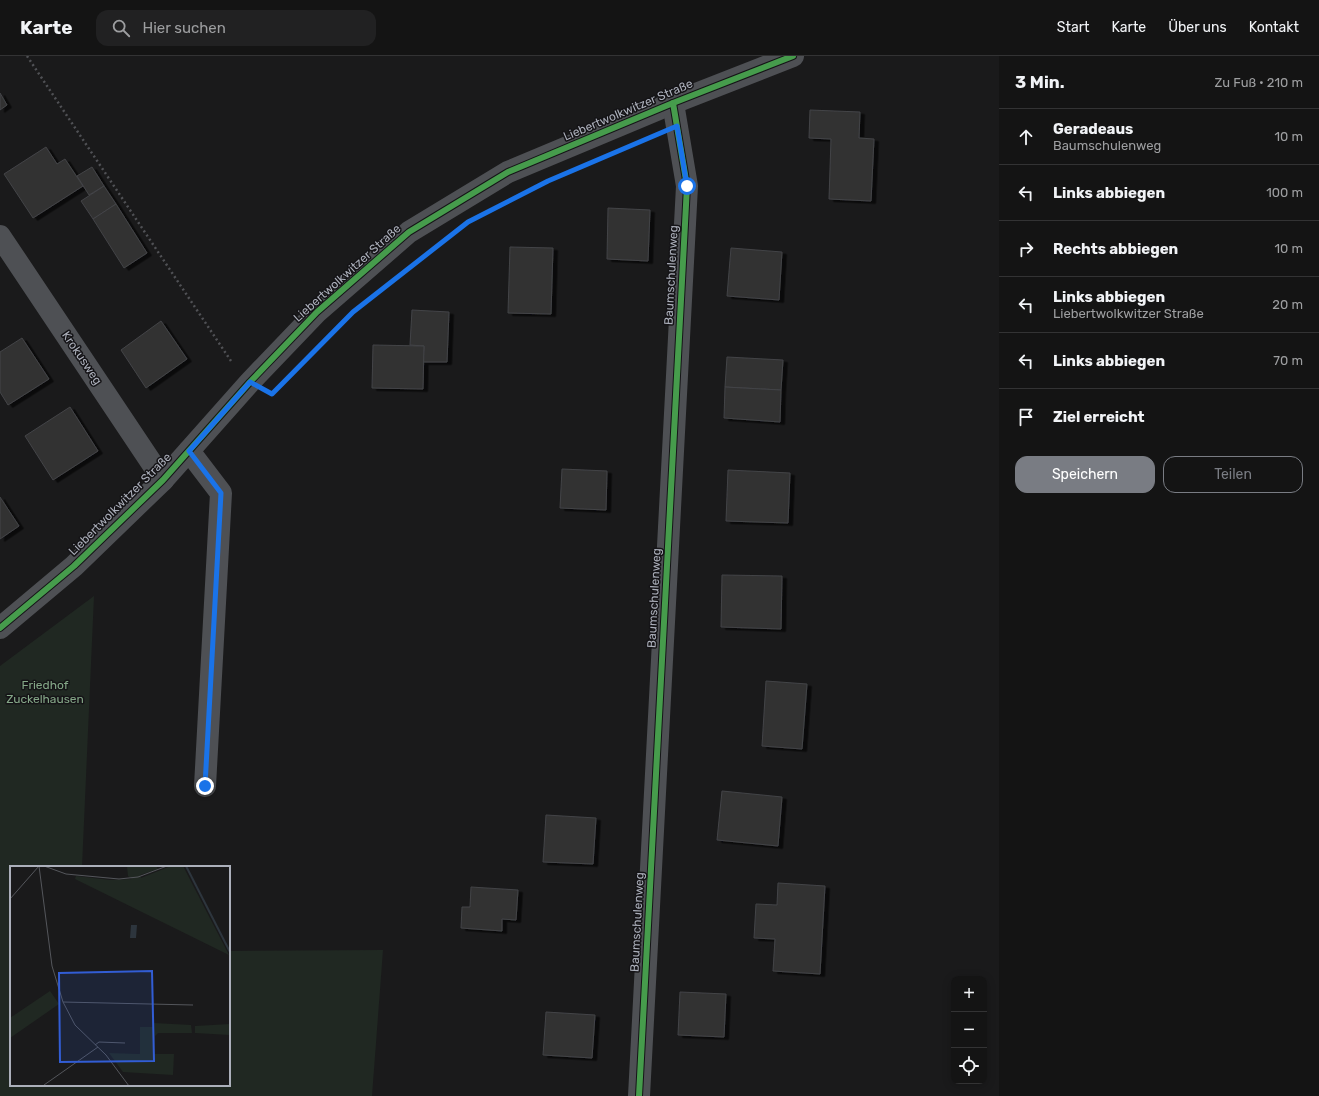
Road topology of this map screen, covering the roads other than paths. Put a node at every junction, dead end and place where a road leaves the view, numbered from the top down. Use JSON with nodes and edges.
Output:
{"nodes":[{"id":1,"x":793,"y":56,"type":"edge"},
{"id":2,"x":673,"y":102,"type":"junction"},
{"id":3,"x":0,"y":236,"type":"edge"},
{"id":4,"x":189,"y":451,"type":"junction"},
{"id":5,"x":163,"y":480,"type":"junction"},
{"id":6,"x":0,"y":628,"type":"edge"},
{"id":7,"x":205,"y":786,"type":"dead end"},
{"id":8,"x":639,"y":1096,"type":"edge"}],
"edges":[{"from":1,"to":2,"type":"street","name":"Liebertwolkwitzer Straße"},
{"from":2,"to":4,"type":"street","name":"Liebertwolkwitzer Straße"},
{"from":2,"to":8,"type":"street","name":"Baumschulenweg"},
{"from":3,"to":5,"type":"street","name":"Krokusweg"},
{"from":4,"to":5,"type":"street","name":"Liebertwolkwitzer Straße"},
{"from":4,"to":7,"type":"street"},
{"from":5,"to":6,"type":"street","name":"Liebertwolkwitzer Straße"}]}
